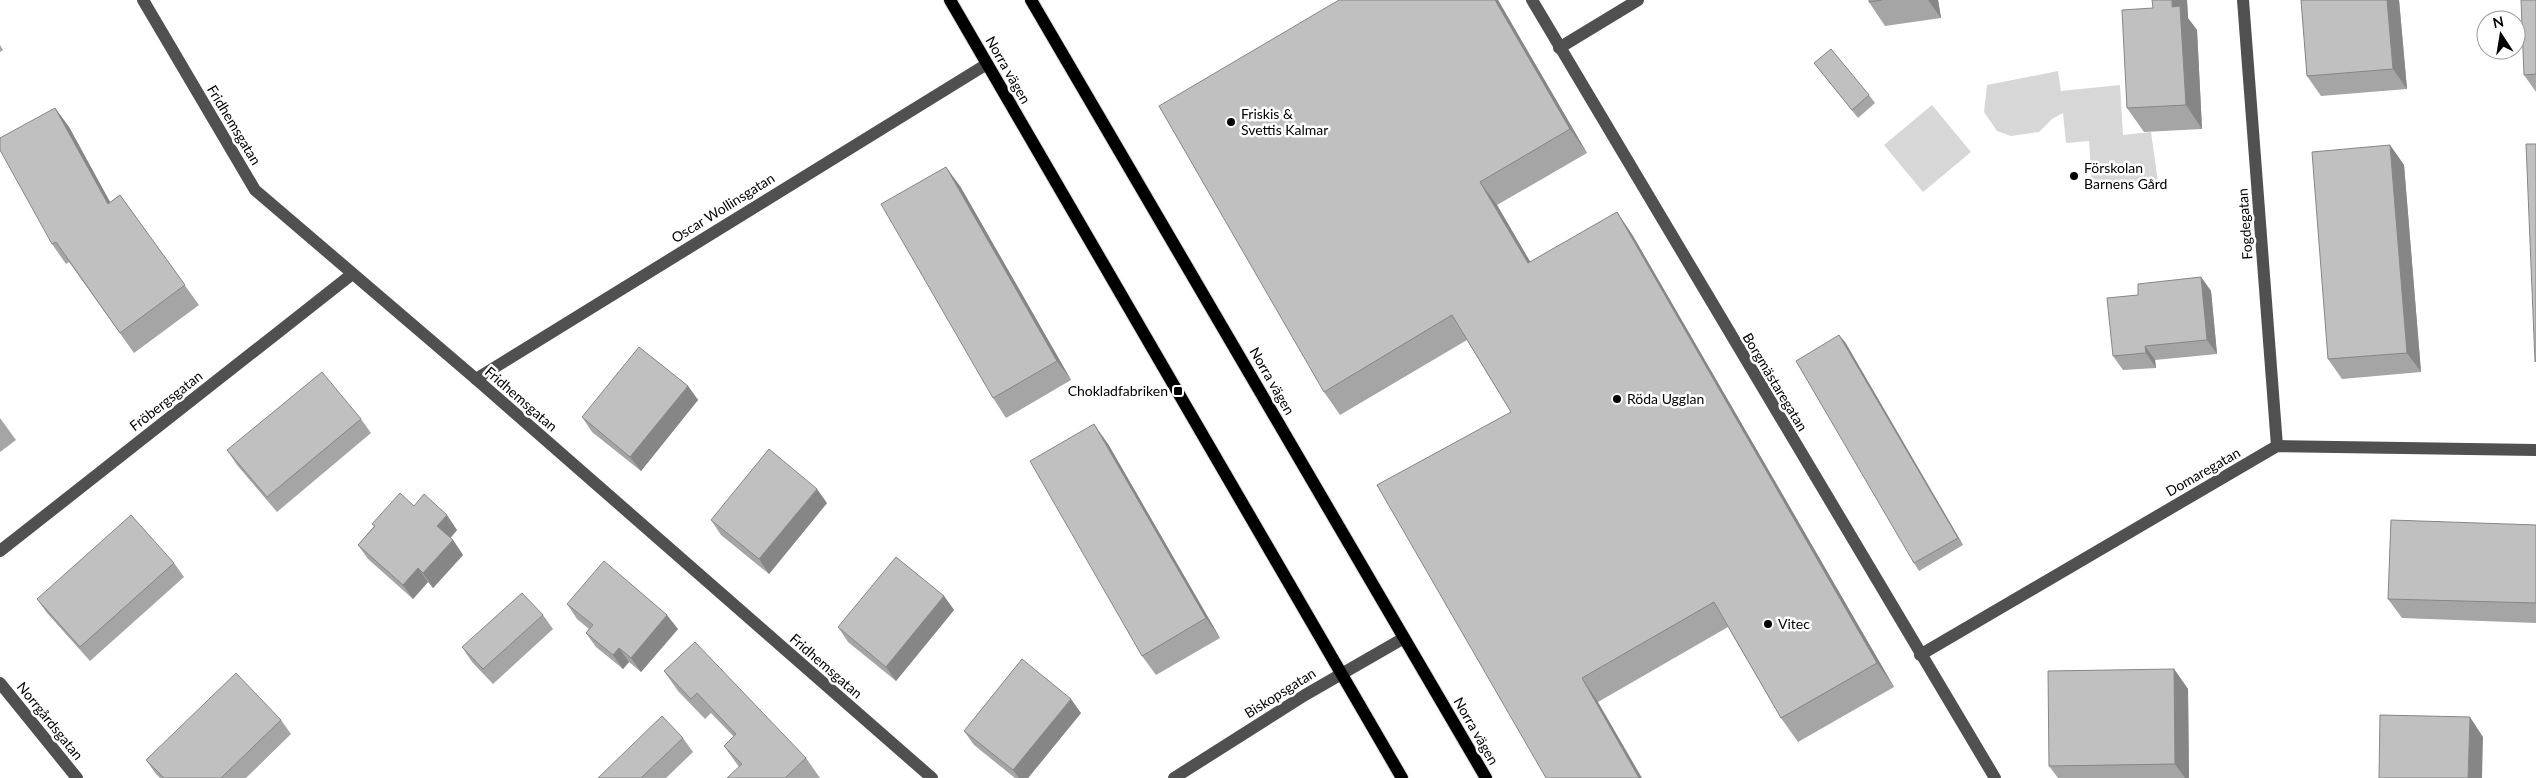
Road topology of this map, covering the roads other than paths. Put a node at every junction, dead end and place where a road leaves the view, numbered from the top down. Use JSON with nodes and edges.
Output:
{"nodes":[{"id":1,"x":143,"y":0,"type":"edge"},
{"id":2,"x":950,"y":0,"type":"edge"},
{"id":3,"x":1031,"y":0,"type":"edge"},
{"id":4,"x":1532,"y":0,"type":"edge"},
{"id":5,"x":1638,"y":0,"type":"edge"},
{"id":6,"x":2243,"y":0,"type":"edge"},
{"id":7,"x":1560,"y":48,"type":"junction"},
{"id":8,"x":987,"y":64,"type":"junction"},
{"id":9,"x":351,"y":275,"type":"junction"},
{"id":10,"x":476,"y":379,"type":"junction"},
{"id":11,"x":2277,"y":446,"type":"junction"},
{"id":12,"x":2536,"y":450,"type":"edge"},
{"id":13,"x":0,"y":551,"type":"edge"},
{"id":14,"x":1404,"y":638,"type":"junction"},
{"id":15,"x":1920,"y":655,"type":"junction"},
{"id":16,"x":1342,"y":673,"type":"junction"},
{"id":17,"x":0,"y":683,"type":"edge"},
{"id":18,"x":78,"y":778,"type":"edge"},
{"id":19,"x":932,"y":778,"type":"edge"},
{"id":20,"x":1174,"y":778,"type":"edge"},
{"id":21,"x":1402,"y":778,"type":"edge"},
{"id":22,"x":1486,"y":778,"type":"edge"},
{"id":23,"x":1994,"y":778,"type":"edge"}],
"edges":[{"from":1,"to":9,"type":"street","name":"Fridhemsgatan"},
{"from":2,"to":8,"type":"main road","name":"Norra vägen"},
{"from":3,"to":14,"type":"main road","name":"Norra vägen"},
{"from":4,"to":7,"type":"street","name":"Borgmästaregatan"},
{"from":5,"to":7,"type":"street"},
{"from":6,"to":11,"type":"street","name":"Fogdegatan"},
{"from":7,"to":15,"type":"street","name":"Borgmästaregatan"},
{"from":8,"to":10,"type":"street","name":"Oscar Wollinsgatan"},
{"from":8,"to":16,"type":"main road","name":"Norra vägen"},
{"from":9,"to":10,"type":"street","name":"Fridhemsgatan"},
{"from":9,"to":13,"type":"street","name":"Fröbergsgatan"},
{"from":10,"to":19,"type":"street","name":"Fridhemsgatan"},
{"from":11,"to":12,"type":"street"},
{"from":11,"to":15,"type":"street","name":"Domaregatan"},
{"from":14,"to":16,"type":"street","name":"Biskopsgatan"},
{"from":14,"to":22,"type":"main road","name":"Norra vägen"},
{"from":15,"to":23,"type":"street","name":"Borgmästaregatan"},
{"from":16,"to":20,"type":"street","name":"Biskopsgatan"},
{"from":16,"to":21,"type":"main road","name":"Norra vägen"},
{"from":17,"to":18,"type":"street","name":"Norrgårdsgatan"}]}
